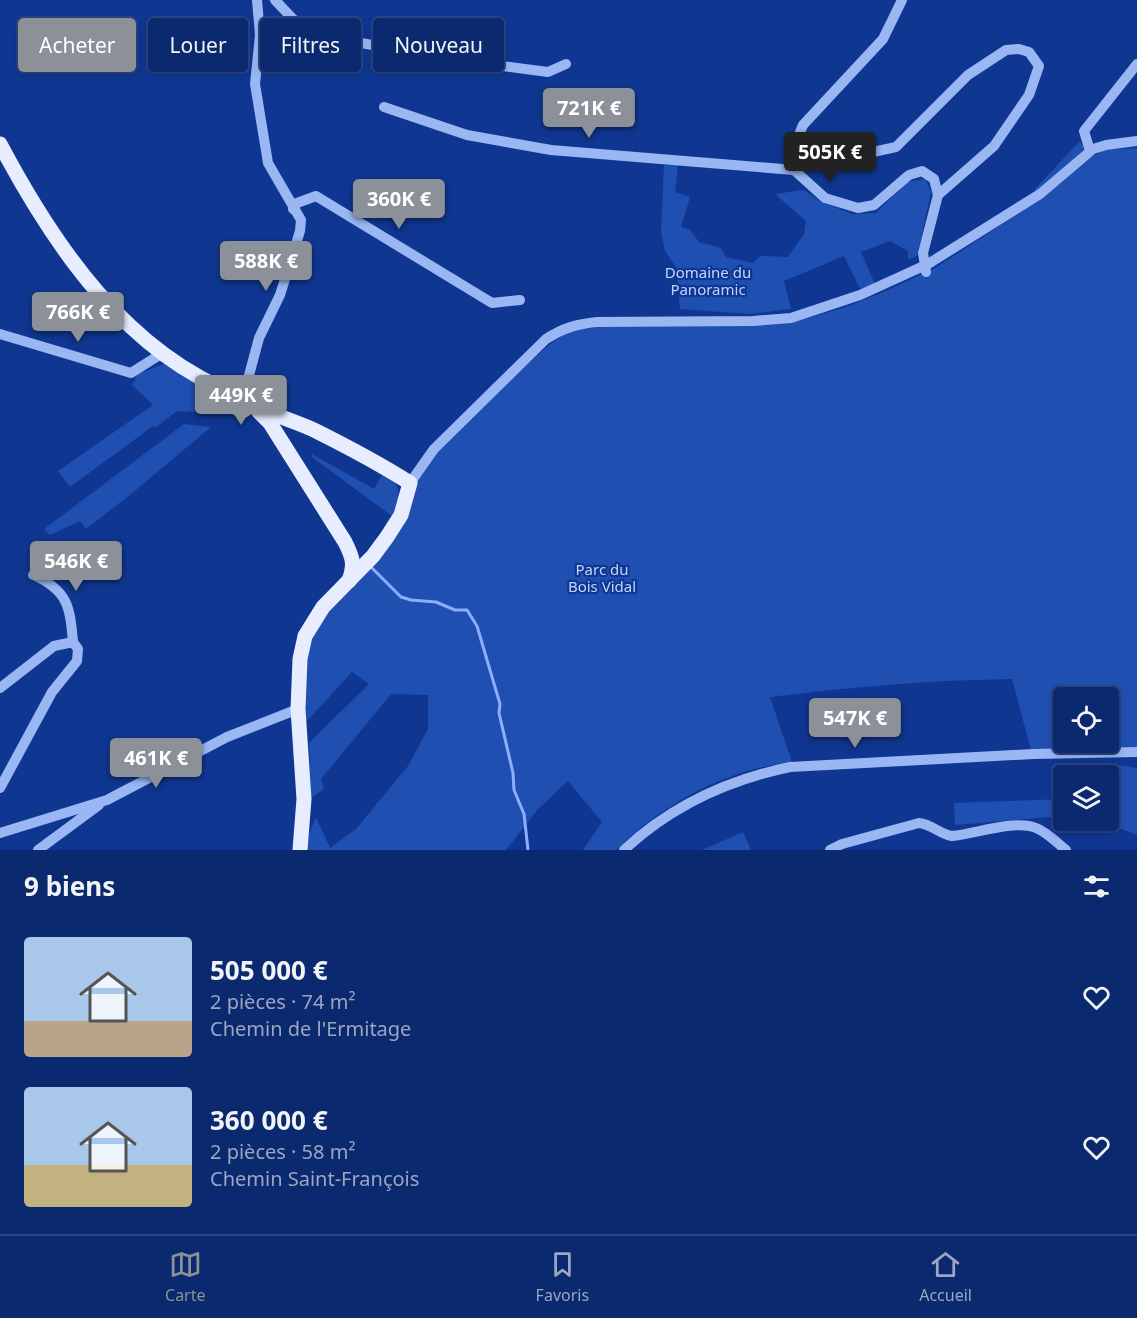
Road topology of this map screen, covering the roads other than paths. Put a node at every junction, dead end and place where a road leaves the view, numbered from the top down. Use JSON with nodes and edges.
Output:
{"nodes":[{"id":1,"x":257,"y":0,"type":"edge"},
{"id":2,"x":275,"y":0,"type":"edge"},
{"id":3,"x":902,"y":0,"type":"edge"},
{"id":4,"x":566,"y":64,"type":"dead end"},
{"id":5,"x":1137,"y":64,"type":"edge"},
{"id":6,"x":384,"y":107,"type":"dead end"},
{"id":7,"x":1137,"y":141,"type":"edge"},
{"id":8,"x":0,"y":144,"type":"edge"},
{"id":9,"x":1091,"y":148,"type":"junction"},
{"id":10,"x":873,"y":153,"type":"dead end"},
{"id":11,"x":794,"y":170,"type":"junction"},
{"id":12,"x":938,"y":195,"type":"junction"},
{"id":13,"x":293,"y":209,"type":"junction"},
{"id":14,"x":925,"y":264,"type":"junction"},
{"id":15,"x":520,"y":300,"type":"dead end"},
{"id":16,"x":0,"y":334,"type":"edge"},
{"id":17,"x":161,"y":354,"type":"junction"},
{"id":18,"x":243,"y":400,"type":"junction"},
{"id":19,"x":409,"y":490,"type":"junction"},
{"id":20,"x":33,"y":575,"type":"dead end"},
{"id":21,"x":352,"y":578,"type":"junction"},
{"id":22,"x":73,"y":642,"type":"junction"},
{"id":23,"x":0,"y":688,"type":"edge"},
{"id":24,"x":298,"y":710,"type":"junction"},
{"id":25,"x":1137,"y":752,"type":"edge"},
{"id":26,"x":0,"y":788,"type":"edge"},
{"id":27,"x":107,"y":800,"type":"junction"},
{"id":28,"x":0,"y":833,"type":"edge"},
{"id":29,"x":38,"y":850,"type":"edge"},
{"id":30,"x":300,"y":850,"type":"edge"},
{"id":31,"x":624,"y":850,"type":"edge"},
{"id":32,"x":830,"y":850,"type":"edge"},
{"id":33,"x":1066,"y":850,"type":"edge"}],
"edges":[{"from":1,"to":13,"type":"street"},
{"from":2,"to":4,"type":"street"},
{"from":3,"to":11,"type":"street"},
{"from":5,"to":9,"type":"street"},
{"from":6,"to":11,"type":"street"},
{"from":7,"to":9,"type":"street"},
{"from":8,"to":17,"type":"main road"},
{"from":9,"to":14,"type":"street"},
{"from":10,"to":12,"type":"street"},
{"from":11,"to":12,"type":"street"},
{"from":12,"to":14,"type":"street"},
{"from":13,"to":15,"type":"street"},
{"from":13,"to":18,"type":"street"},
{"from":14,"to":19,"type":"street"},
{"from":16,"to":17,"type":"street"},
{"from":17,"to":18,"type":"main road"},
{"from":18,"to":19,"type":"main road"},
{"from":18,"to":21,"type":"main road"},
{"from":19,"to":21,"type":"main road"},
{"from":20,"to":22,"type":"street"},
{"from":21,"to":24,"type":"main road"},
{"from":22,"to":23,"type":"street"},
{"from":22,"to":26,"type":"street"},
{"from":24,"to":27,"type":"street"},
{"from":24,"to":30,"type":"main road"},
{"from":25,"to":31,"type":"street"},
{"from":27,"to":28,"type":"street"},
{"from":27,"to":29,"type":"street"},
{"from":32,"to":33,"type":"street"}]}
